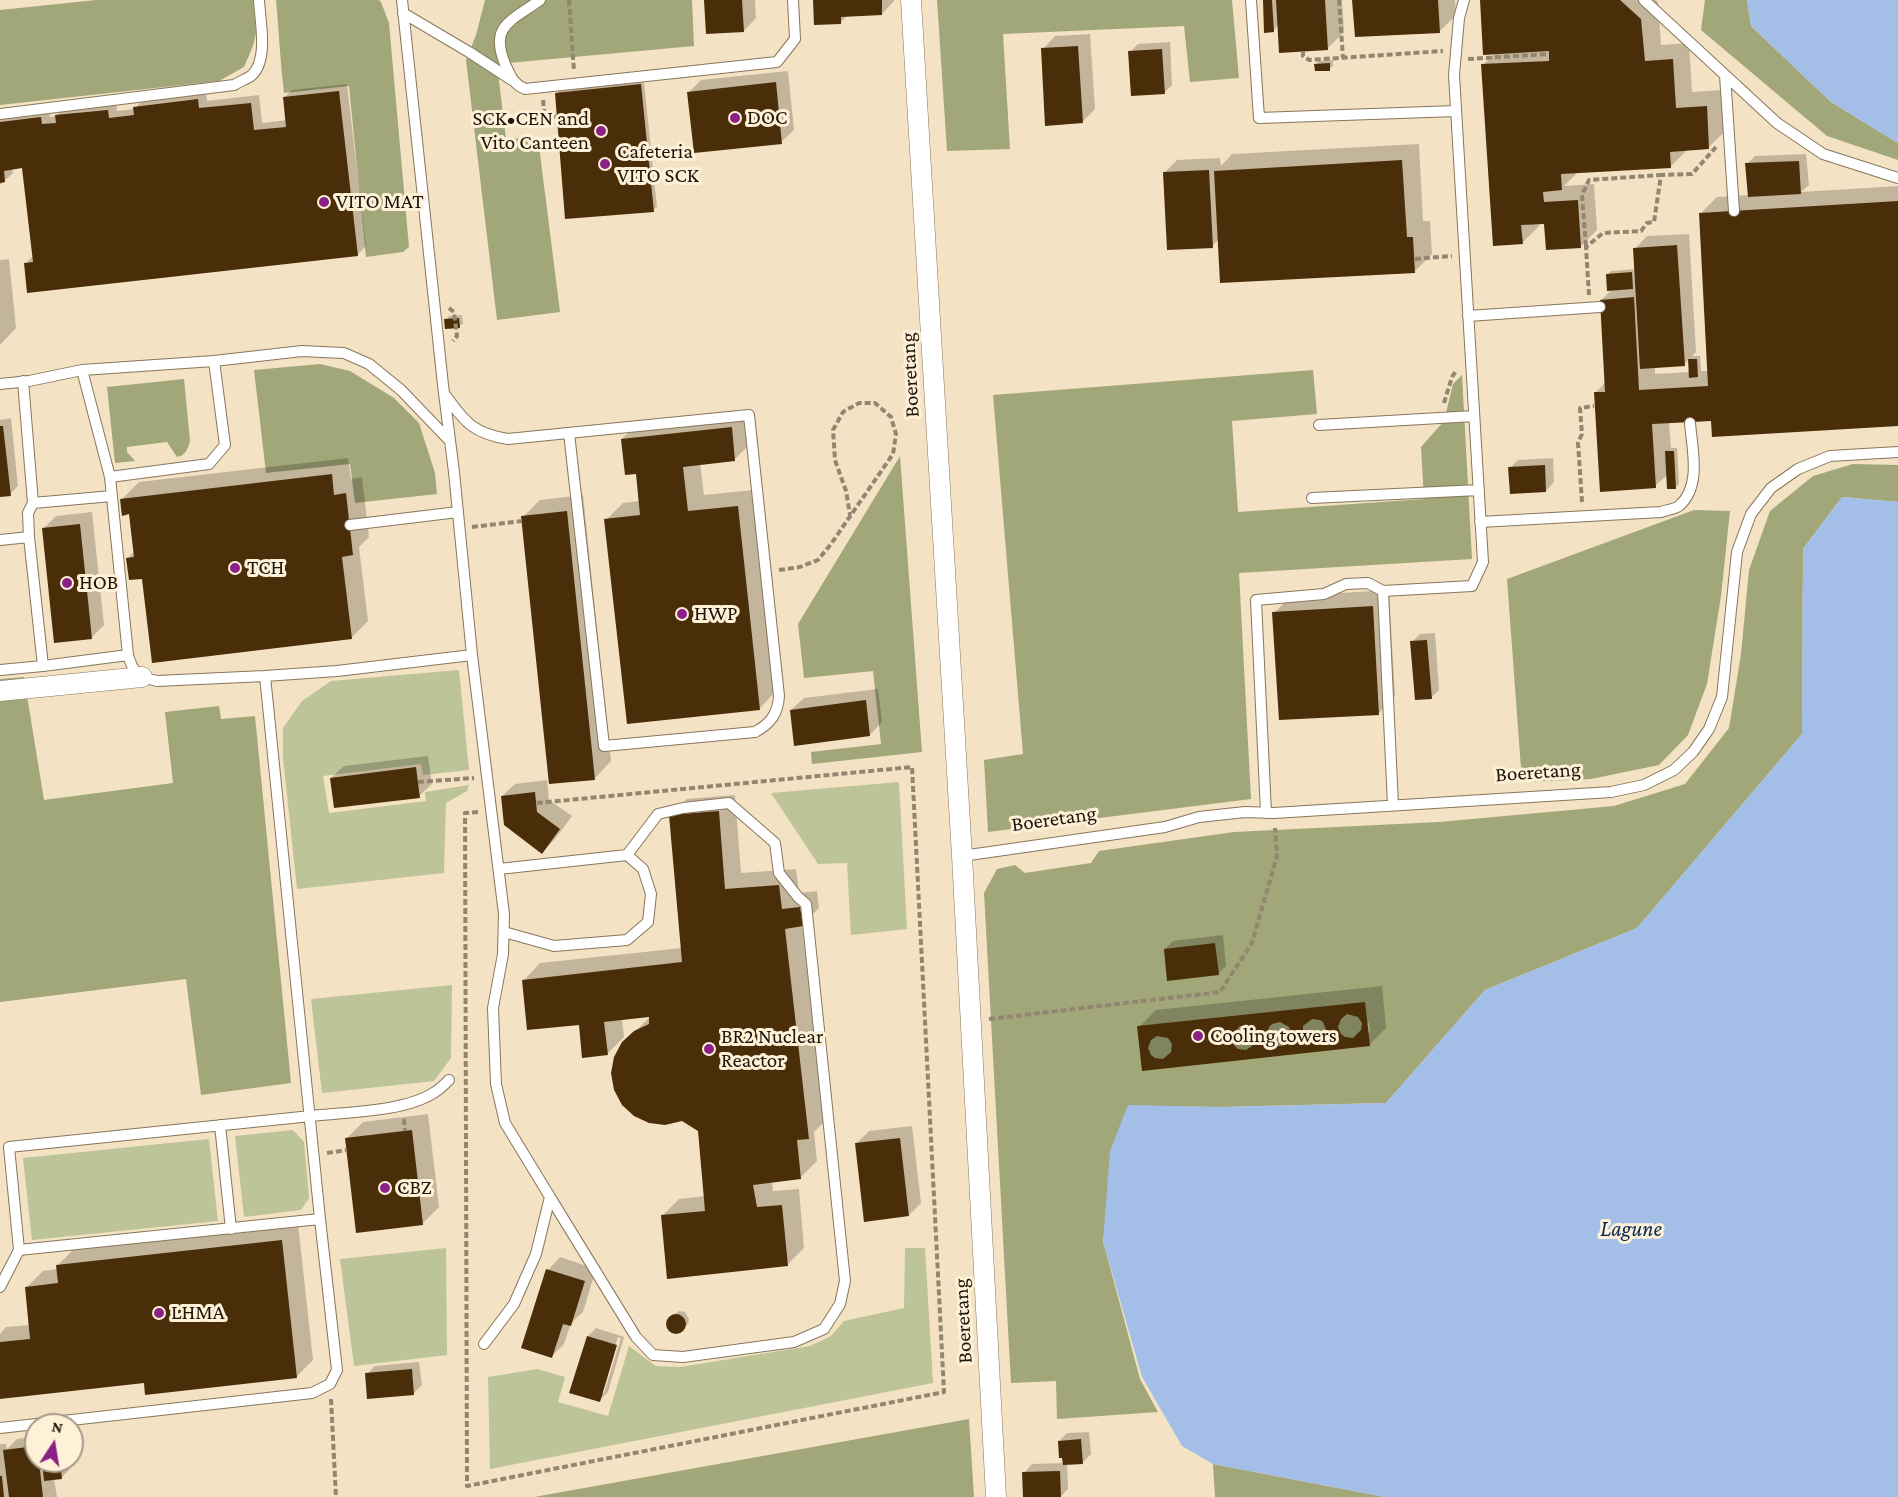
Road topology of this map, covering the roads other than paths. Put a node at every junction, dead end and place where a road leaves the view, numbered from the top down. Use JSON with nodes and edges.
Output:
{"nodes":[{"id":1,"x":259,"y":0,"type":"edge"},
{"id":2,"x":402,"y":0,"type":"edge"},
{"id":3,"x":540,"y":0,"type":"edge"},
{"id":4,"x":793,"y":0,"type":"edge"},
{"id":5,"x":911,"y":0,"type":"edge"},
{"id":6,"x":1251,"y":0,"type":"edge"},
{"id":7,"x":1464,"y":0,"type":"edge"},
{"id":8,"x":1644,"y":0,"type":"edge"},
{"id":9,"x":403,"y":13,"type":"junction"},
{"id":10,"x":1725,"y":75,"type":"junction"},
{"id":11,"x":512,"y":80,"type":"junction"},
{"id":12,"x":1456,"y":111,"type":"junction"},
{"id":13,"x":0,"y":114,"type":"edge"},
{"id":14,"x":1898,"y":178,"type":"edge"},
{"id":15,"x":1734,"y":211,"type":"dead end"},
{"id":16,"x":1595,"y":307,"type":"road end"},
{"id":17,"x":1468,"y":316,"type":"junction"},
{"id":18,"x":214,"y":361,"type":"junction"},
{"id":19,"x":82,"y":370,"type":"junction"},
{"id":20,"x":23,"y":381,"type":"junction"},
{"id":21,"x":0,"y":384,"type":"edge"},
{"id":22,"x":444,"y":393,"type":"junction"},
{"id":23,"x":1474,"y":416,"type":"junction"},
{"id":24,"x":1690,"y":423,"type":"dead end"},
{"id":25,"x":1319,"y":425,"type":"dead end"},
{"id":26,"x":569,"y":433,"type":"junction"},
{"id":27,"x":450,"y":441,"type":"junction"},
{"id":28,"x":1898,"y":452,"type":"edge"},
{"id":29,"x":110,"y":477,"type":"junction"},
{"id":30,"x":1479,"y":490,"type":"junction"},
{"id":31,"x":112,"y":496,"type":"junction"},
{"id":32,"x":1312,"y":498,"type":"dead end"},
{"id":33,"x":33,"y":503,"type":"junction"},
{"id":34,"x":458,"y":512,"type":"junction"},
{"id":35,"x":1480,"y":522,"type":"junction"},
{"id":36,"x":350,"y":525,"type":"dead end"},
{"id":37,"x":30,"y":537,"type":"junction"},
{"id":38,"x":0,"y":540,"type":"edge"},
{"id":39,"x":1383,"y":591,"type":"junction"},
{"id":40,"x":128,"y":655,"type":"junction"},
{"id":41,"x":472,"y":655,"type":"junction"},
{"id":42,"x":44,"y":666,"type":"junction"},
{"id":43,"x":0,"y":670,"type":"edge"},
{"id":44,"x":265,"y":676,"type":"junction"},
{"id":45,"x":142,"y":677,"type":"junction"},
{"id":46,"x":0,"y":691,"type":"edge"},
{"id":47,"x":1393,"y":805,"type":"junction"},
{"id":48,"x":1270,"y":813,"type":"junction"},
{"id":49,"x":627,"y":855,"type":"junction"},
{"id":50,"x":962,"y":856,"type":"junction"},
{"id":51,"x":499,"y":869,"type":"junction"},
{"id":52,"x":504,"y":932,"type":"junction"},
{"id":53,"x":449,"y":1080,"type":"dead end"},
{"id":54,"x":311,"y":1116,"type":"junction"},
{"id":55,"x":220,"y":1125,"type":"junction"},
{"id":56,"x":550,"y":1197,"type":"junction"},
{"id":57,"x":320,"y":1219,"type":"junction"},
{"id":58,"x":231,"y":1229,"type":"junction"},
{"id":59,"x":19,"y":1250,"type":"junction"},
{"id":60,"x":0,"y":1287,"type":"edge"},
{"id":61,"x":483,"y":1344,"type":"dead end"},
{"id":62,"x":0,"y":1428,"type":"edge"},
{"id":63,"x":996,"y":1497,"type":"edge"}],
"edges":[{"from":1,"to":13,"type":"lane"},
{"from":2,"to":9,"type":"lane"},
{"from":3,"to":11,"type":"lane"},
{"from":4,"to":11,"type":"lane"},
{"from":5,"to":50,"type":"street","name":"Boeretang"},
{"from":6,"to":12,"type":"lane"},
{"from":7,"to":12,"type":"lane"},
{"from":8,"to":10,"type":"lane"},
{"from":9,"to":11,"type":"lane"},
{"from":9,"to":22,"type":"lane"},
{"from":10,"to":14,"type":"lane"},
{"from":10,"to":15,"type":"lane"},
{"from":12,"to":17,"type":"lane"},
{"from":16,"to":17,"type":"lane"},
{"from":17,"to":23,"type":"lane"},
{"from":18,"to":19,"type":"lane"},
{"from":18,"to":27,"type":"lane"},
{"from":18,"to":29,"type":"lane"},
{"from":19,"to":20,"type":"lane"},
{"from":19,"to":29,"type":"lane"},
{"from":20,"to":21,"type":"lane"},
{"from":20,"to":33,"type":"lane"},
{"from":22,"to":26,"type":"lane"},
{"from":22,"to":27,"type":"lane"},
{"from":23,"to":25,"type":"lane"},
{"from":23,"to":30,"type":"lane"},
{"from":24,"to":35,"type":"lane"},
{"from":26,"to":26,"type":"lane"},
{"from":27,"to":34,"type":"lane"},
{"from":28,"to":47,"type":"lane","name":"Boeretang"},
{"from":29,"to":31,"type":"lane"},
{"from":30,"to":32,"type":"lane"},
{"from":30,"to":35,"type":"lane"},
{"from":31,"to":33,"type":"lane"},
{"from":31,"to":40,"type":"lane"},
{"from":33,"to":37,"type":"lane"},
{"from":34,"to":36,"type":"lane"},
{"from":34,"to":41,"type":"lane"},
{"from":35,"to":39,"type":"lane"},
{"from":37,"to":38,"type":"lane"},
{"from":37,"to":42,"type":"lane"},
{"from":39,"to":47,"type":"lane"},
{"from":39,"to":48,"type":"lane"},
{"from":40,"to":42,"type":"lane"},
{"from":40,"to":45,"type":"lane"},
{"from":41,"to":44,"type":"lane"},
{"from":41,"to":51,"type":"lane"},
{"from":42,"to":43,"type":"lane"},
{"from":44,"to":45,"type":"lane"},
{"from":44,"to":54,"type":"lane"},
{"from":45,"to":46,"type":"street"},
{"from":47,"to":48,"type":"lane","name":"Boeretang"},
{"from":48,"to":50,"type":"lane","name":"Boeretang"},
{"from":49,"to":51,"type":"lane"},
{"from":49,"to":52,"type":"lane"},
{"from":49,"to":56,"type":"lane"},
{"from":50,"to":63,"type":"street","name":"Boeretang"},
{"from":51,"to":52,"type":"lane"},
{"from":52,"to":56,"type":"lane"},
{"from":53,"to":54,"type":"lane"},
{"from":54,"to":55,"type":"lane"},
{"from":54,"to":57,"type":"lane"},
{"from":55,"to":58,"type":"lane"},
{"from":55,"to":59,"type":"lane"},
{"from":56,"to":61,"type":"lane"},
{"from":57,"to":58,"type":"lane"},
{"from":57,"to":62,"type":"lane"},
{"from":58,"to":59,"type":"lane"},
{"from":59,"to":60,"type":"lane"}]}
